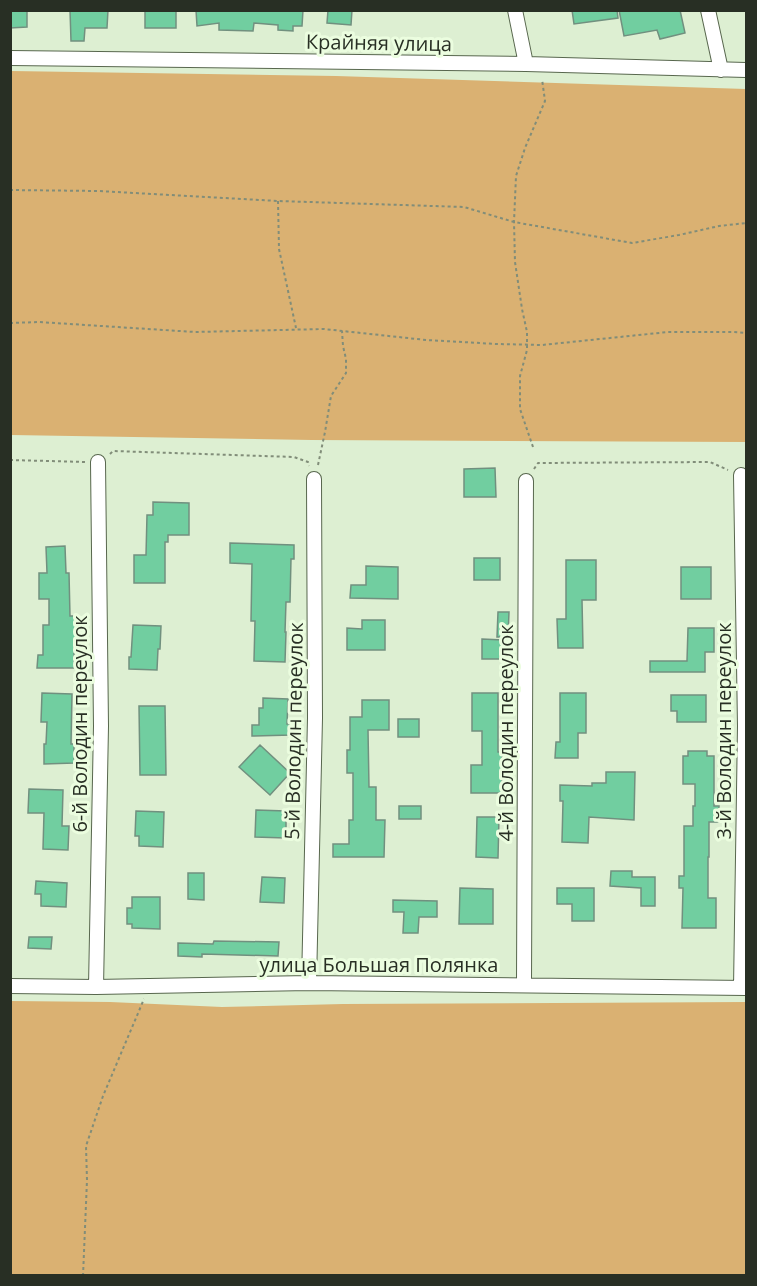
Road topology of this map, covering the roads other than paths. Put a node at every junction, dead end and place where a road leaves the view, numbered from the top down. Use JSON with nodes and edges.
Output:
{"nodes":[{"id":1,"x":515,"y":10,"type":"edge"},
{"id":2,"x":708,"y":10,"type":"edge"},
{"id":3,"x":10,"y":58,"type":"edge"},
{"id":4,"x":533,"y":64,"type":"junction"},
{"id":5,"x":720,"y":70,"type":"junction"},
{"id":6,"x":747,"y":70,"type":"edge"},
{"id":7,"x":98,"y":462,"type":"road end"},
{"id":8,"x":741,"y":475,"type":"road end"},
{"id":9,"x":314,"y":479,"type":"road end"},
{"id":10,"x":526,"y":481,"type":"road end"},
{"id":11,"x":309,"y":983,"type":"junction"},
{"id":12,"x":524,"y":984,"type":"junction"},
{"id":13,"x":10,"y":986,"type":"edge"},
{"id":14,"x":96,"y":987,"type":"junction"},
{"id":15,"x":744,"y":988,"type":"edge"}],
"edges":[{"from":1,"to":4,"type":"street"},
{"from":2,"to":5,"type":"street"},
{"from":3,"to":4,"type":"street","name":"Крайняя улица"},
{"from":4,"to":5,"type":"street","name":"Крайняя улица"},
{"from":5,"to":6,"type":"street","name":"Крайняя улица"},
{"from":7,"to":14,"type":"street","name":"6-й Володин переулок"},
{"from":8,"to":15,"type":"street","name":"3-й Володин переулок"},
{"from":9,"to":11,"type":"street","name":"5-й Володин переулок"},
{"from":10,"to":12,"type":"street","name":"4-й Володин переулок"},
{"from":11,"to":12,"type":"street","name":"улица Большая Полянка"},
{"from":11,"to":14,"type":"street","name":"улица Большая Полянка"},
{"from":12,"to":15,"type":"street","name":"улица Большая Полянка"},
{"from":13,"to":14,"type":"street","name":"улица Большая Полянка"}]}
